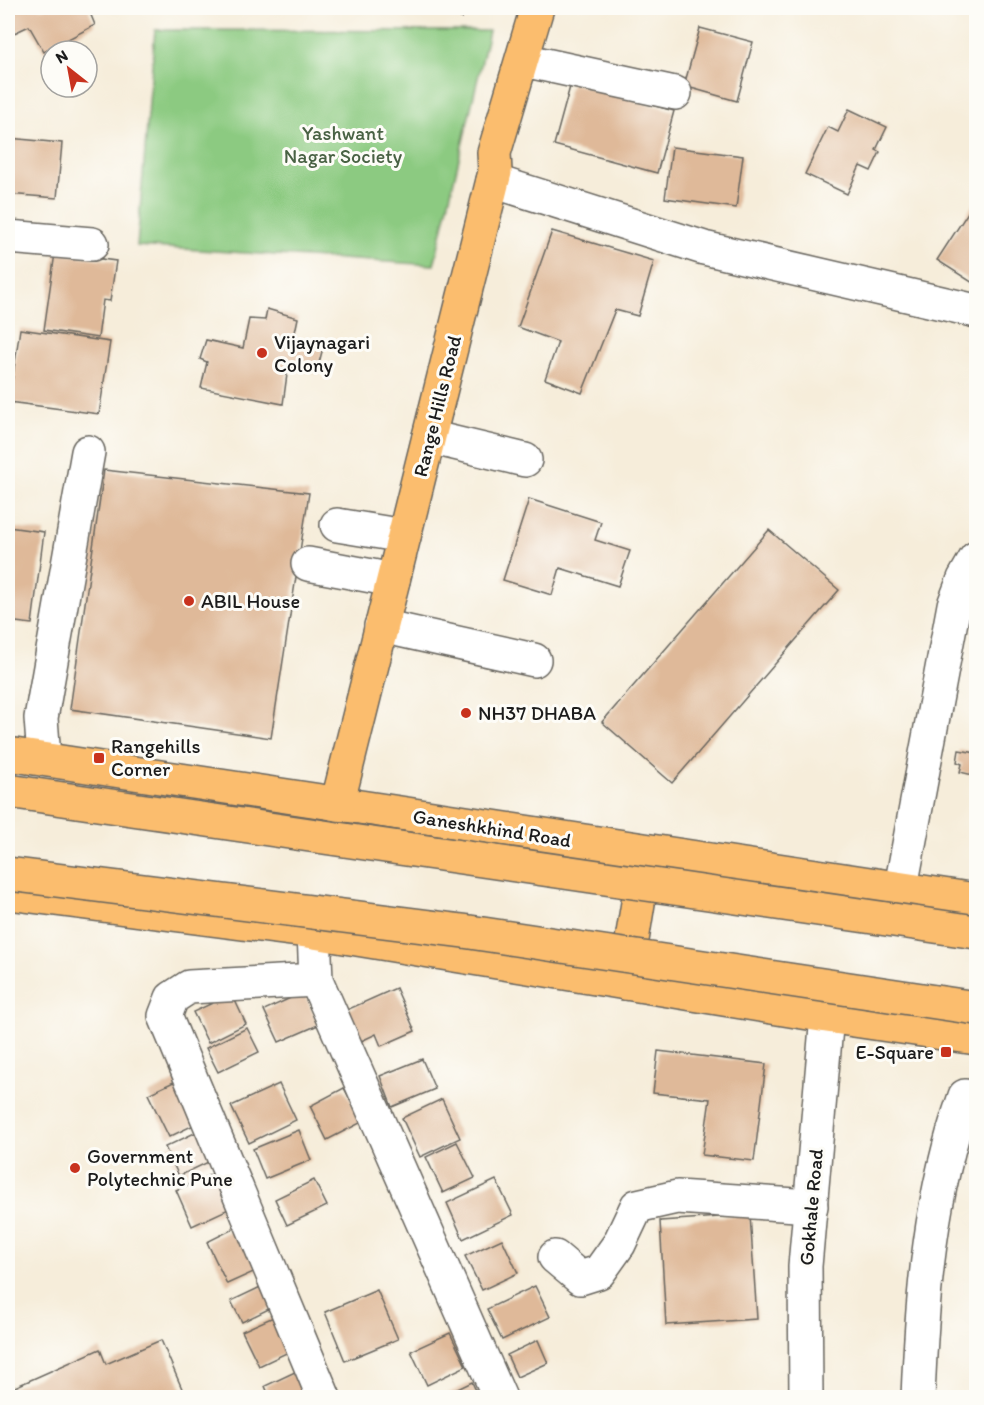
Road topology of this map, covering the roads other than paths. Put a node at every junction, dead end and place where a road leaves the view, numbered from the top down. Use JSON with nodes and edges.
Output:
{"nodes":[{"id":1,"x":537,"y":8,"type":"edge"},
{"id":2,"x":557,"y":8,"type":"edge"},
{"id":3,"x":532,"y":62,"type":"junction"},
{"id":4,"x":675,"y":93,"type":"dead end"},
{"id":5,"x":494,"y":176,"type":"junction"},
{"id":6,"x":8,"y":237,"type":"edge"},
{"id":7,"x":92,"y":244,"type":"dead end"},
{"id":8,"x":976,"y":311,"type":"edge"},
{"id":9,"x":429,"y":437,"type":"junction"},
{"id":10,"x":88,"y":452,"type":"dead end"},
{"id":11,"x":525,"y":460,"type":"dead end"},
{"id":12,"x":337,"y":525,"type":"dead end"},
{"id":13,"x":404,"y":536,"type":"junction"},
{"id":14,"x":976,"y":558,"type":"edge"},
{"id":15,"x":308,"y":564,"type":"dead end"},
{"id":16,"x":393,"y":580,"type":"junction"},
{"id":17,"x":381,"y":626,"type":"junction"},
{"id":18,"x":534,"y":660,"type":"dead end"},
{"id":19,"x":8,"y":754,"type":"edge"},
{"id":20,"x":45,"y":758,"type":"junction"},
{"id":21,"x":8,"y":790,"type":"edge"},
{"id":22,"x":337,"y":805,"type":"junction"},
{"id":23,"x":647,"y":852,"type":"junction"},
{"id":24,"x":8,"y":874,"type":"edge"},
{"id":25,"x":902,"y":887,"type":"junction"},
{"id":26,"x":8,"y":893,"type":"edge"},
{"id":27,"x":976,"y":900,"type":"edge"},
{"id":28,"x":314,"y":932,"type":"junction"},
{"id":29,"x":976,"y":932,"type":"edge"},
{"id":30,"x":315,"y":980,"type":"junction"},
{"id":31,"x":625,"y":983,"type":"junction"},
{"id":32,"x":976,"y":1008,"type":"edge"},
{"id":33,"x":827,"y":1016,"type":"junction"},
{"id":34,"x":976,"y":1038,"type":"edge"},
{"id":35,"x":976,"y":1098,"type":"edge"},
{"id":36,"x":811,"y":1206,"type":"junction"},
{"id":37,"x":555,"y":1257,"type":"dead end"},
{"id":38,"x":324,"y":1398,"type":"edge"},
{"id":39,"x":500,"y":1398,"type":"edge"},
{"id":40,"x":806,"y":1398,"type":"edge"},
{"id":41,"x":918,"y":1398,"type":"edge"}],
"edges":[{"from":1,"to":3,"type":"main road","name":"Range Hills Road"},
{"from":2,"to":3,"type":"main road"},
{"from":3,"to":4,"type":"street"},
{"from":3,"to":5,"type":"main road","name":"Range Hills Road"},
{"from":5,"to":8,"type":"street"},
{"from":5,"to":9,"type":"main road","name":"Range Hills Road"},
{"from":6,"to":7,"type":"street"},
{"from":9,"to":11,"type":"street"},
{"from":9,"to":13,"type":"main road","name":"Range Hills Road"},
{"from":10,"to":20,"type":"street"},
{"from":12,"to":13,"type":"street"},
{"from":13,"to":16,"type":"main road","name":"Range Hills Road"},
{"from":14,"to":25,"type":"street"},
{"from":15,"to":16,"type":"street"},
{"from":16,"to":17,"type":"main road","name":"Range Hills Road"},
{"from":17,"to":18,"type":"street"},
{"from":17,"to":22,"type":"main road","name":"Range Hills Road"},
{"from":19,"to":20,"type":"main road","name":"Ganeshkhind Road"},
{"from":20,"to":22,"type":"main road","name":"Ganeshkhind Road"},
{"from":21,"to":29,"type":"main road","bridge":true},
{"from":22,"to":23,"type":"main road","name":"Ganeshkhind Road"},
{"from":23,"to":25,"type":"main road","name":"Ganeshkhind Road"},
{"from":23,"to":31,"type":"main road"},
{"from":24,"to":32,"type":"main road","bridge":true},
{"from":25,"to":27,"type":"main road","name":"Ganeshkhind Road"},
{"from":26,"to":28,"type":"main road"},
{"from":28,"to":30,"type":"street"},
{"from":28,"to":31,"type":"main road"},
{"from":30,"to":38,"type":"street"},
{"from":30,"to":39,"type":"street"},
{"from":31,"to":33,"type":"main road"},
{"from":33,"to":34,"type":"main road"},
{"from":33,"to":36,"type":"street","name":"Gokhale Road"},
{"from":35,"to":41,"type":"street"},
{"from":36,"to":37,"type":"street"},
{"from":36,"to":40,"type":"street","name":"Gokhale Road"}]}
